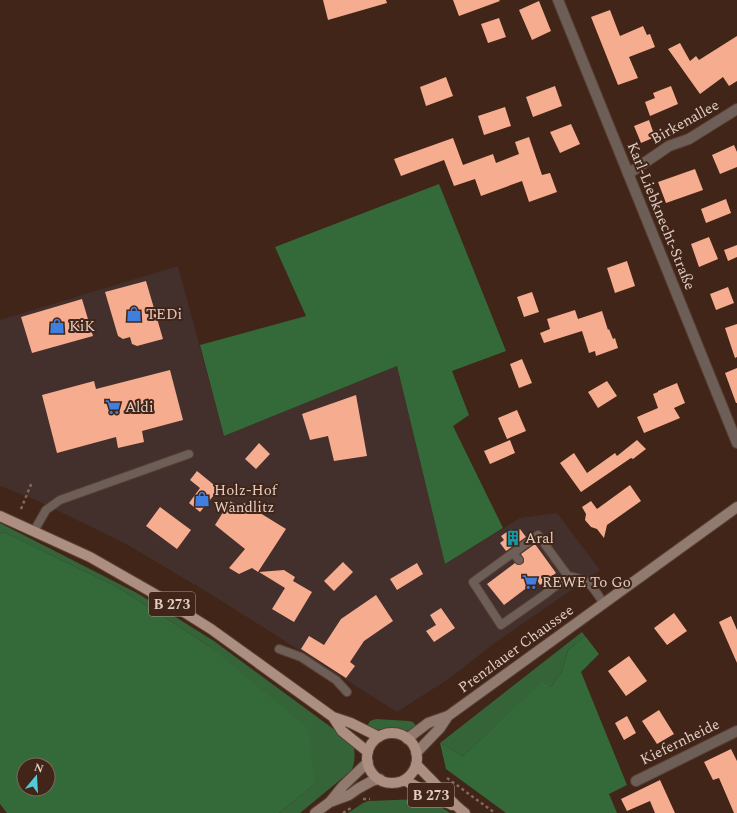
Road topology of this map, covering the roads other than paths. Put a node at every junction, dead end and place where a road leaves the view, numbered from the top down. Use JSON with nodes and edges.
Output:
{"nodes":[{"id":1,"x":558,"y":0,"type":"edge"},
{"id":2,"x":737,"y":110,"type":"edge"},
{"id":3,"x":628,"y":174,"type":"junction"},
{"id":4,"x":737,"y":443,"type":"edge"},
{"id":5,"x":189,"y":454,"type":"dead end"},
{"id":6,"x":737,"y":507,"type":"edge"},
{"id":7,"x":0,"y":516,"type":"edge"},
{"id":8,"x":34,"y":531,"type":"junction"},
{"id":9,"x":513,"y":553,"type":"junction"},
{"id":10,"x":519,"y":560,"type":"dead end"},
{"id":11,"x":568,"y":576,"type":"junction"},
{"id":12,"x":604,"y":604,"type":"junction"},
{"id":13,"x":279,"y":649,"type":"dead end"},
{"id":14,"x":347,"y":692,"type":"dead end"},
{"id":15,"x":448,"y":716,"type":"junction"},
{"id":16,"x":333,"y":717,"type":"junction"},
{"id":17,"x":737,"y":731,"type":"edge"},
{"id":18,"x":379,"y":737,"type":"junction"},
{"id":19,"x":407,"y":739,"type":"junction"},
{"id":20,"x":416,"y":753,"type":"junction"},
{"id":21,"x":368,"y":757,"type":"junction"},
{"id":22,"x":416,"y":764,"type":"junction"},
{"id":23,"x":380,"y":779,"type":"junction"},
{"id":24,"x":404,"y":780,"type":"junction"},
{"id":25,"x":636,"y":781,"type":"dead end"},
{"id":26,"x":330,"y":802,"type":"junction"},
{"id":27,"x":462,"y":811,"type":"edge"},
{"id":28,"x":315,"y":813,"type":"edge"}],
"edges":[{"from":1,"to":3,"type":"street","name":"Karl-Liebknecht-Straße"},
{"from":2,"to":3,"type":"street","name":"Birkenallee"},
{"from":3,"to":4,"type":"street","name":"Karl-Liebknecht-Straße"},
{"from":5,"to":8,"type":"lane"},
{"from":6,"to":12,"type":"main road","name":"Prenzlauer Chaussee"},
{"from":7,"to":8,"type":"main road","number":"B 273"},
{"from":8,"to":16,"type":"main road","number":"B 273"},
{"from":9,"to":10,"type":"lane"},
{"from":9,"to":11,"type":"lane"},
{"from":9,"to":11,"type":"lane"},
{"from":11,"to":12,"type":"lane"},
{"from":12,"to":15,"type":"main road","name":"Prenzlauer Chaussee"},
{"from":13,"to":14,"type":"lane"},
{"from":15,"to":19,"type":"main road","name":"Prenzlauer Chaussee"},
{"from":15,"to":20,"type":"main road","name":"Prenzlauer Chaussee"},
{"from":16,"to":18,"type":"main road","number":"B 273"},
{"from":16,"to":21,"type":"main road","number":"B 273"},
{"from":17,"to":25,"type":"street","name":"Kiefernheide"},
{"from":18,"to":19,"type":"main road"},
{"from":18,"to":21,"type":"main road"},
{"from":19,"to":20,"type":"main road"},
{"from":20,"to":22,"type":"main road"},
{"from":21,"to":23,"type":"main road"},
{"from":21,"to":26,"type":"main road"},
{"from":22,"to":24,"type":"main road"},
{"from":22,"to":27,"type":"main road","number":"B 273"},
{"from":23,"to":24,"type":"main road"},
{"from":23,"to":26,"type":"main road"},
{"from":24,"to":27,"type":"main road","number":"B 273"},
{"from":26,"to":28,"type":"main road"}]}
